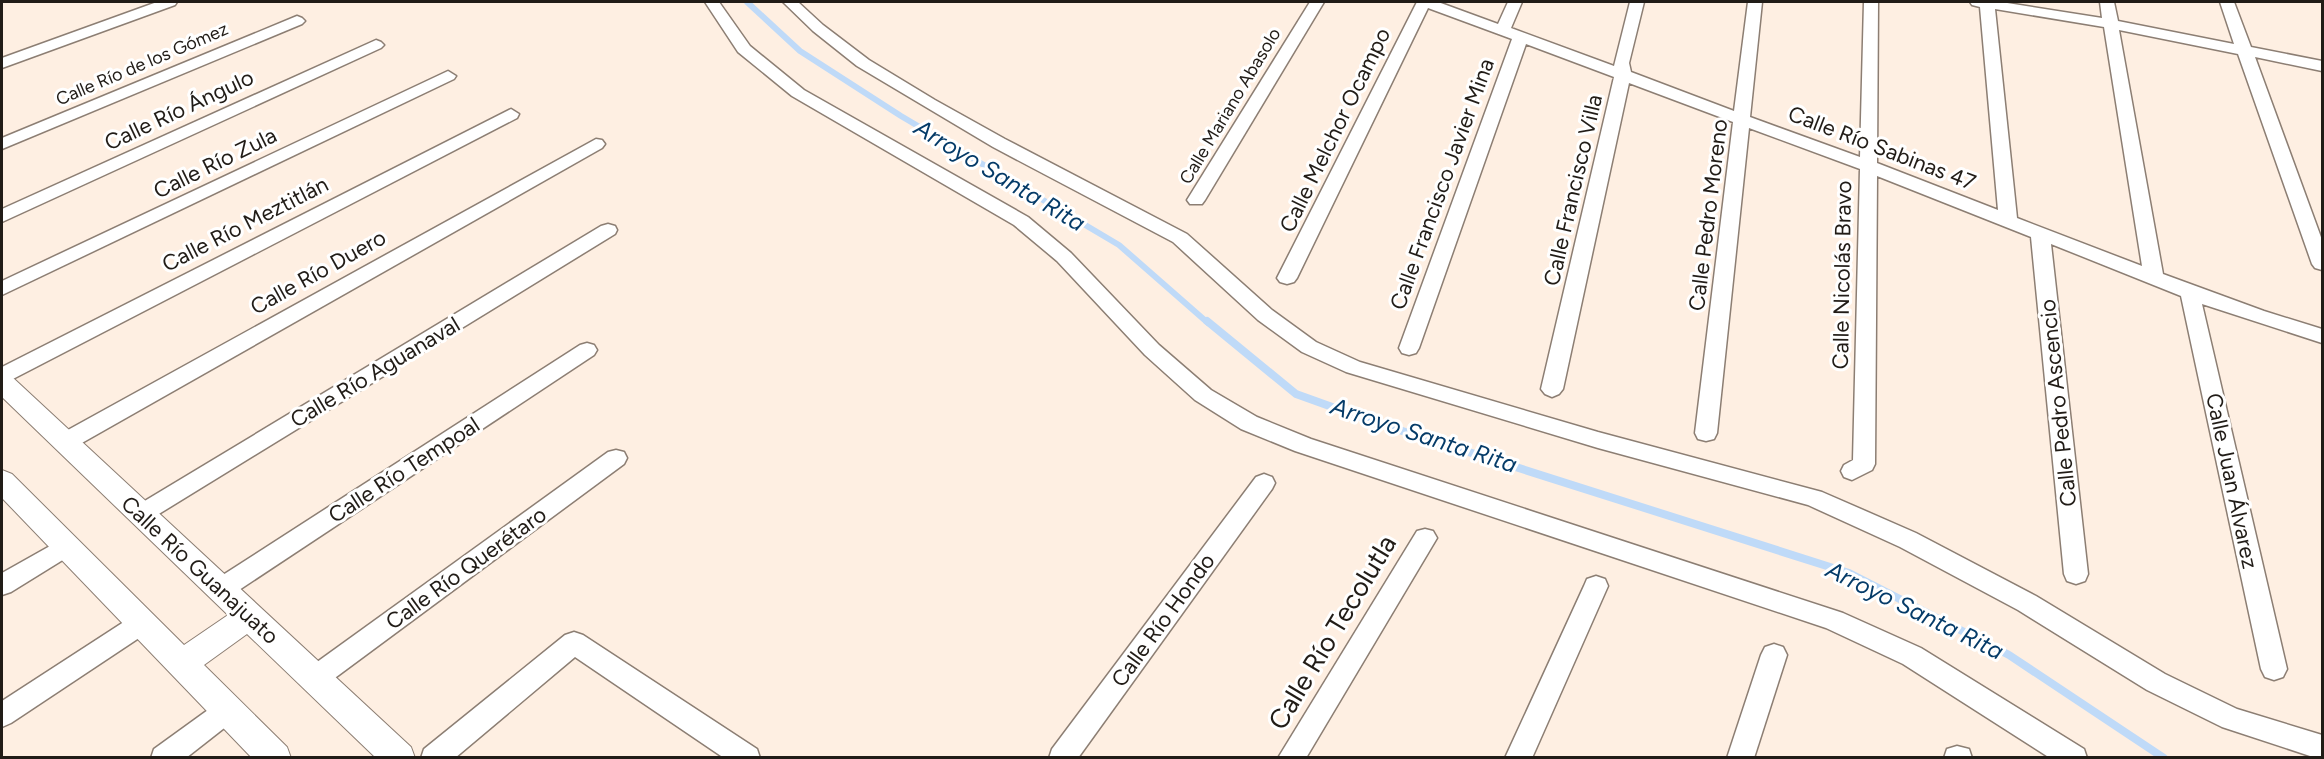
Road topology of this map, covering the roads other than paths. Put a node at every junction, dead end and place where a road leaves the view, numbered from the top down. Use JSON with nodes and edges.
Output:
{"nodes":[{"id":1,"x":170,"y":2,"type":"edge"},
{"id":2,"x":712,"y":2,"type":"edge"},
{"id":3,"x":790,"y":2,"type":"edge"},
{"id":4,"x":1317,"y":2,"type":"edge"},
{"id":5,"x":1425,"y":2,"type":"edge"},
{"id":6,"x":1515,"y":2,"type":"edge"},
{"id":7,"x":1637,"y":2,"type":"edge"},
{"id":8,"x":1755,"y":2,"type":"edge"},
{"id":9,"x":1871,"y":2,"type":"edge"},
{"id":10,"x":1984,"y":2,"type":"edge"},
{"id":11,"x":2107,"y":2,"type":"edge"},
{"id":12,"x":2227,"y":2,"type":"edge"},
{"id":13,"x":297,"y":21,"type":"dead end"},
{"id":14,"x":2112,"y":24,"type":"junction"},
{"id":15,"x":1503,"y":30,"type":"junction"},
{"id":16,"x":1521,"y":36,"type":"junction"},
{"id":17,"x":376,"y":45,"type":"dead end"},
{"id":18,"x":2244,"y":52,"type":"junction"},
{"id":19,"x":2,"y":63,"type":"edge"},
{"id":20,"x":2322,"y":66,"type":"edge"},
{"id":21,"x":1623,"y":75,"type":"junction"},
{"id":22,"x":448,"y":76,"type":"dead end"},
{"id":23,"x":511,"y":114,"type":"dead end"},
{"id":24,"x":1743,"y":119,"type":"junction"},
{"id":25,"x":2,"y":144,"type":"edge"},
{"id":26,"x":596,"y":144,"type":"dead end"},
{"id":27,"x":1868,"y":166,"type":"junction"},
{"id":28,"x":1196,"y":200,"type":"dead end"},
{"id":29,"x":2,"y":216,"type":"edge"},
{"id":30,"x":2008,"y":220,"type":"junction"},
{"id":31,"x":608,"y":230,"type":"dead end"},
{"id":32,"x":2040,"y":232,"type":"junction"},
{"id":33,"x":2322,"y":264,"type":"edge"},
{"id":34,"x":1287,"y":278,"type":"dead end"},
{"id":35,"x":2154,"y":278,"type":"junction"},
{"id":36,"x":2,"y":290,"type":"edge"},
{"id":37,"x":2190,"y":292,"type":"junction"},
{"id":38,"x":2322,"y":336,"type":"edge"},
{"id":39,"x":1409,"y":348,"type":"dead end"},
{"id":40,"x":587,"y":350,"type":"dead end"},
{"id":41,"x":2,"y":376,"type":"edge"},
{"id":42,"x":2,"y":382,"type":"edge"},
{"id":43,"x":1552,"y":389,"type":"dead end"},
{"id":44,"x":1706,"y":433,"type":"dead end"},
{"id":45,"x":65,"y":442,"type":"junction"},
{"id":46,"x":616,"y":458,"type":"dead end"},
{"id":47,"x":1852,"y":471,"type":"dead end"},
{"id":48,"x":2,"y":481,"type":"edge"},
{"id":49,"x":1264,"y":483,"type":"dead end"},
{"id":50,"x":141,"y":514,"type":"junction"},
{"id":51,"x":1425,"y":538,"type":"dead end"},
{"id":52,"x":66,"y":546,"type":"junction"},
{"id":53,"x":2076,"y":574,"type":"dead end"},
{"id":54,"x":2,"y":585,"type":"edge"},
{"id":55,"x":1596,"y":586,"type":"dead end"},
{"id":56,"x":221,"y":589,"type":"junction"},
{"id":57,"x":249,"y":616,"type":"junction"},
{"id":58,"x":142,"y":623,"type":"junction"},
{"id":59,"x":1774,"y":655,"type":"dead end"},
{"id":60,"x":182,"y":664,"type":"junction"},
{"id":61,"x":2274,"y":669,"type":"dead end"},
{"id":62,"x":315,"y":678,"type":"junction"},
{"id":63,"x":228,"y":710,"type":"junction"},
{"id":64,"x":2,"y":715,"type":"edge"},
{"id":65,"x":2322,"y":747,"type":"edge"},
{"id":66,"x":164,"y":758,"type":"edge"},
{"id":67,"x":275,"y":758,"type":"edge"},
{"id":68,"x":399,"y":758,"type":"edge"},
{"id":69,"x":434,"y":758,"type":"edge"},
{"id":70,"x":747,"y":758,"type":"edge"},
{"id":71,"x":1062,"y":758,"type":"edge"},
{"id":72,"x":1291,"y":758,"type":"edge"},
{"id":73,"x":1518,"y":758,"type":"edge"},
{"id":74,"x":1740,"y":758,"type":"edge"},
{"id":75,"x":2074,"y":758,"type":"edge"}],
"edges":[{"from":1,"to":19,"type":"street"},
{"from":2,"to":75,"type":"street"},
{"from":3,"to":65,"type":"street"},
{"from":4,"to":28,"type":"street","name":"Calle Mariano Abasolo"},
{"from":5,"to":15,"type":"street","name":"Calle Río Sabinas 47"},
{"from":5,"to":34,"type":"street","name":"Calle Melchor Ocampo"},
{"from":6,"to":15,"type":"street","name":"Calle Francisco Javier Mina"},
{"from":7,"to":21,"type":"street","name":"Calle Francisco Villa"},
{"from":8,"to":24,"type":"street","name":"Calle Pedro Moreno"},
{"from":9,"to":27,"type":"street","name":"Calle Nicolás Bravo"},
{"from":10,"to":14,"type":"street"},
{"from":10,"to":30,"type":"street"},
{"from":11,"to":14,"type":"street"},
{"from":12,"to":18,"type":"street"},
{"from":13,"to":25,"type":"street","name":"Calle Río de los Gómez"},
{"from":14,"to":18,"type":"street"},
{"from":14,"to":35,"type":"street"},
{"from":15,"to":16,"type":"street","name":"Calle Río Sabinas 47"},
{"from":16,"to":21,"type":"street","name":"Calle Río Sabinas 47"},
{"from":16,"to":39,"type":"street","name":"Calle Francisco Javier Mina"},
{"from":17,"to":29,"type":"street","name":"Calle Río Ángulo"},
{"from":18,"to":20,"type":"street"},
{"from":18,"to":33,"type":"street"},
{"from":21,"to":24,"type":"street","name":"Calle Río Sabinas 47"},
{"from":21,"to":43,"type":"street","name":"Calle Francisco Villa"},
{"from":22,"to":36,"type":"street","name":"Calle Río Zula"},
{"from":23,"to":41,"type":"street","name":"Calle Río Meztitlán"},
{"from":24,"to":27,"type":"street","name":"Calle Río Sabinas 47"},
{"from":24,"to":44,"type":"street","name":"Calle Pedro Moreno"},
{"from":26,"to":45,"type":"street","name":"Calle Río Duero"},
{"from":27,"to":30,"type":"street","name":"Calle Río Sabinas 47"},
{"from":27,"to":47,"type":"street","name":"Calle Nicolás Bravo"},
{"from":30,"to":32,"type":"street","name":"Calle Río Sabinas 47"},
{"from":31,"to":50,"type":"street","name":"Calle Río Aguanaval"},
{"from":32,"to":35,"type":"street","name":"Calle Río Sabinas 47"},
{"from":32,"to":53,"type":"street","name":"Calle Pedro Ascencio"},
{"from":35,"to":37,"type":"street","name":"Calle Río Sabinas 47"},
{"from":37,"to":38,"type":"street","name":"Calle Río Sabinas 47"},
{"from":37,"to":61,"type":"street","name":"Calle Juan Álvarez"},
{"from":40,"to":56,"type":"street","name":"Calle Río Tempoal"},
{"from":42,"to":45,"type":"street","name":"Calle Río Guanajuato"},
{"from":45,"to":50,"type":"street","name":"Calle Río Guanajuato"},
{"from":46,"to":62,"type":"street","name":"Calle Río Querétaro"},
{"from":48,"to":52,"type":"street"},
{"from":49,"to":71,"type":"street","name":"Calle Río Hondo"},
{"from":50,"to":56,"type":"street","name":"Calle Río Guanajuato"},
{"from":51,"to":72,"type":"street","name":"Calle Río Tecolutla"},
{"from":52,"to":54,"type":"street"},
{"from":52,"to":58,"type":"street"},
{"from":55,"to":73,"type":"street"},
{"from":56,"to":57,"type":"street","name":"Calle Río Guanajuato"},
{"from":57,"to":60,"type":"street"},
{"from":57,"to":62,"type":"street","name":"Calle Río Guanajuato"},
{"from":58,"to":60,"type":"street"},
{"from":58,"to":64,"type":"street"},
{"from":59,"to":74,"type":"street"},
{"from":60,"to":63,"type":"street"},
{"from":62,"to":68,"type":"street","name":"Calle Río Guanajuato"},
{"from":63,"to":66,"type":"street"},
{"from":63,"to":67,"type":"street"},
{"from":69,"to":70,"type":"street"}]}
